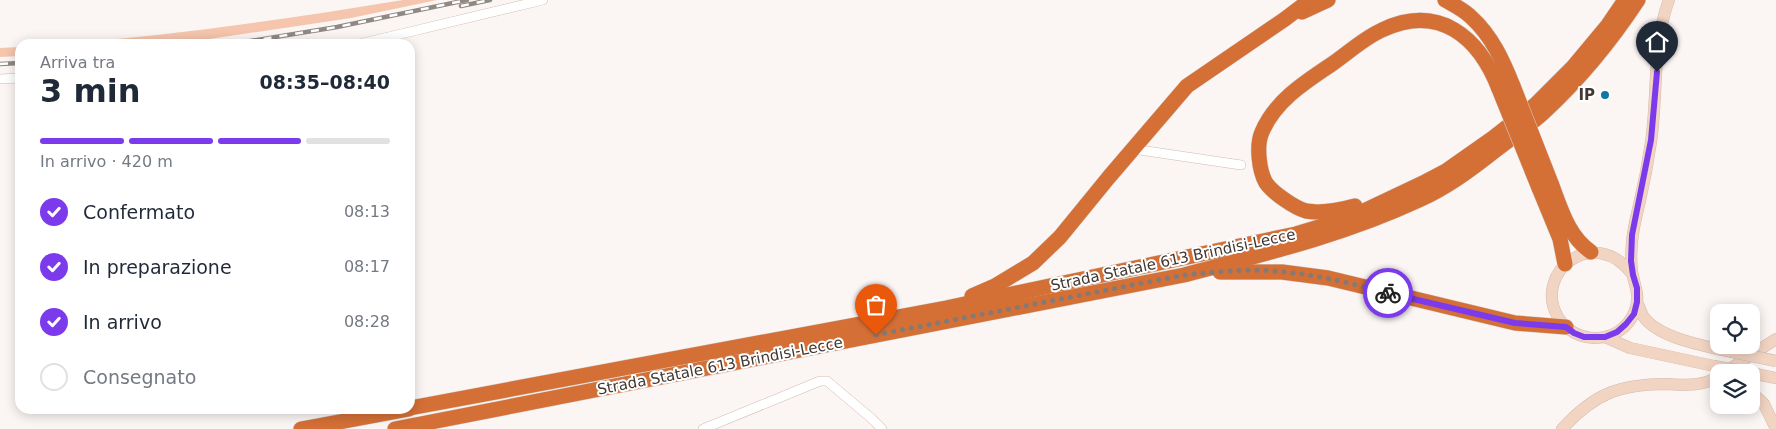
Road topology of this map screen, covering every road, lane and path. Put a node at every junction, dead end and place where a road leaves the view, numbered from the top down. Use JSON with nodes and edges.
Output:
{"nodes":[{"id":1,"x":543,"y":0,"type":"edge"},
{"id":2,"x":1310,"y":0,"type":"edge"},
{"id":3,"x":1328,"y":0,"type":"edge"},
{"id":4,"x":1445,"y":0,"type":"edge"},
{"id":5,"x":1619,"y":0,"type":"edge"},
{"id":6,"x":1625,"y":0,"type":"edge"},
{"id":7,"x":1638,"y":0,"type":"edge"},
{"id":8,"x":1669,"y":0,"type":"edge"},
{"id":9,"x":1285,"y":19,"type":"junction"},
{"id":10,"x":1608,"y":25,"type":"junction"},
{"id":11,"x":381,"y":39,"type":"edge"},
{"id":12,"x":15,"y":78,"type":"edge"},
{"id":13,"x":0,"y":79,"type":"edge"},
{"id":14,"x":1506,"y":88,"type":"junction"},
{"id":15,"x":1133,"y":149,"type":"junction"},
{"id":16,"x":1241,"y":165,"type":"dead end"},
{"id":17,"x":1545,"y":186,"type":"junction"},
{"id":18,"x":1404,"y":190,"type":"junction"},
{"id":19,"x":1591,"y":252,"type":"junction"},
{"id":20,"x":1565,"y":264,"type":"junction"},
{"id":21,"x":1184,"y":275,"type":"junction"},
{"id":22,"x":1633,"y":275,"type":"junction"},
{"id":23,"x":1637,"y":302,"type":"junction"},
{"id":24,"x":946,"y":308,"type":"junction"},
{"id":25,"x":1566,"y":327,"type":"junction"},
{"id":26,"x":1605,"y":337,"type":"junction"},
{"id":27,"x":1776,"y":340,"type":"edge"},
{"id":28,"x":1776,"y":361,"type":"edge"},
{"id":29,"x":1734,"y":364,"type":"edge"},
{"id":30,"x":1710,"y":369,"type":"edge"},
{"id":31,"x":1760,"y":375,"type":"edge"},
{"id":32,"x":1776,"y":378,"type":"edge"},
{"id":33,"x":1710,"y":380,"type":"edge"},
{"id":34,"x":1760,"y":400,"type":"edge"},
{"id":35,"x":415,"y":408,"type":"edge"},
{"id":36,"x":382,"y":414,"type":"edge"},
{"id":37,"x":301,"y":429,"type":"edge"},
{"id":38,"x":395,"y":429,"type":"edge"},
{"id":39,"x":703,"y":429,"type":"edge"},
{"id":40,"x":882,"y":429,"type":"edge"},
{"id":41,"x":1562,"y":429,"type":"edge"},
{"id":42,"x":1776,"y":429,"type":"edge"}],
"edges":[{"from":1,"to":11,"type":"street"},
{"from":2,"to":9,"type":"highway"},
{"from":3,"to":9,"type":"highway"},
{"from":4,"to":14,"type":"highway"},
{"from":5,"to":10,"type":"highway"},
{"from":6,"to":10,"type":"highway","name":"Strada Statale 613 Brindisi-Lecce"},
{"from":7,"to":21,"type":"highway","name":"Strada Statale 613 Brindisi-Lecce"},
{"from":8,"to":22,"type":"main road"},
{"from":9,"to":15,"type":"highway"},
{"from":10,"to":18,"type":"highway","name":"Strada Statale 613 Brindisi-Lecce"},
{"from":12,"to":13,"type":"street"},
{"from":14,"to":17,"type":"highway","bridge":true},
{"from":14,"to":18,"type":"highway"},
{"from":15,"to":16,"type":"street"},
{"from":15,"to":24,"type":"highway"},
{"from":17,"to":19,"type":"highway"},
{"from":17,"to":20,"type":"highway"},
{"from":18,"to":24,"type":"highway","name":"Strada Statale 613 Brindisi-Lecce"},
{"from":19,"to":20,"type":"main road"},
{"from":19,"to":22,"type":"main road"},
{"from":20,"to":25,"type":"main road"},
{"from":21,"to":25,"type":"highway"},
{"from":21,"to":38,"type":"highway","name":"Strada Statale 613 Brindisi-Lecce"},
{"from":22,"to":23,"type":"main road"},
{"from":23,"to":26,"type":"main road"},
{"from":23,"to":28,"type":"main road","bridge":true},
{"from":24,"to":35,"type":"highway","name":"Strada Statale 613 Brindisi-Lecce"},
{"from":25,"to":26,"type":"main road"},
{"from":26,"to":30,"type":"main road"},
{"from":27,"to":29,"type":"main road"},
{"from":31,"to":32,"type":"main road"},
{"from":33,"to":41,"type":"main road"},
{"from":34,"to":42,"type":"main road"},
{"from":36,"to":37,"type":"highway","name":"Strada Statale 613 Brindisi-Lecce"},
{"from":39,"to":40,"type":"street"}]}
